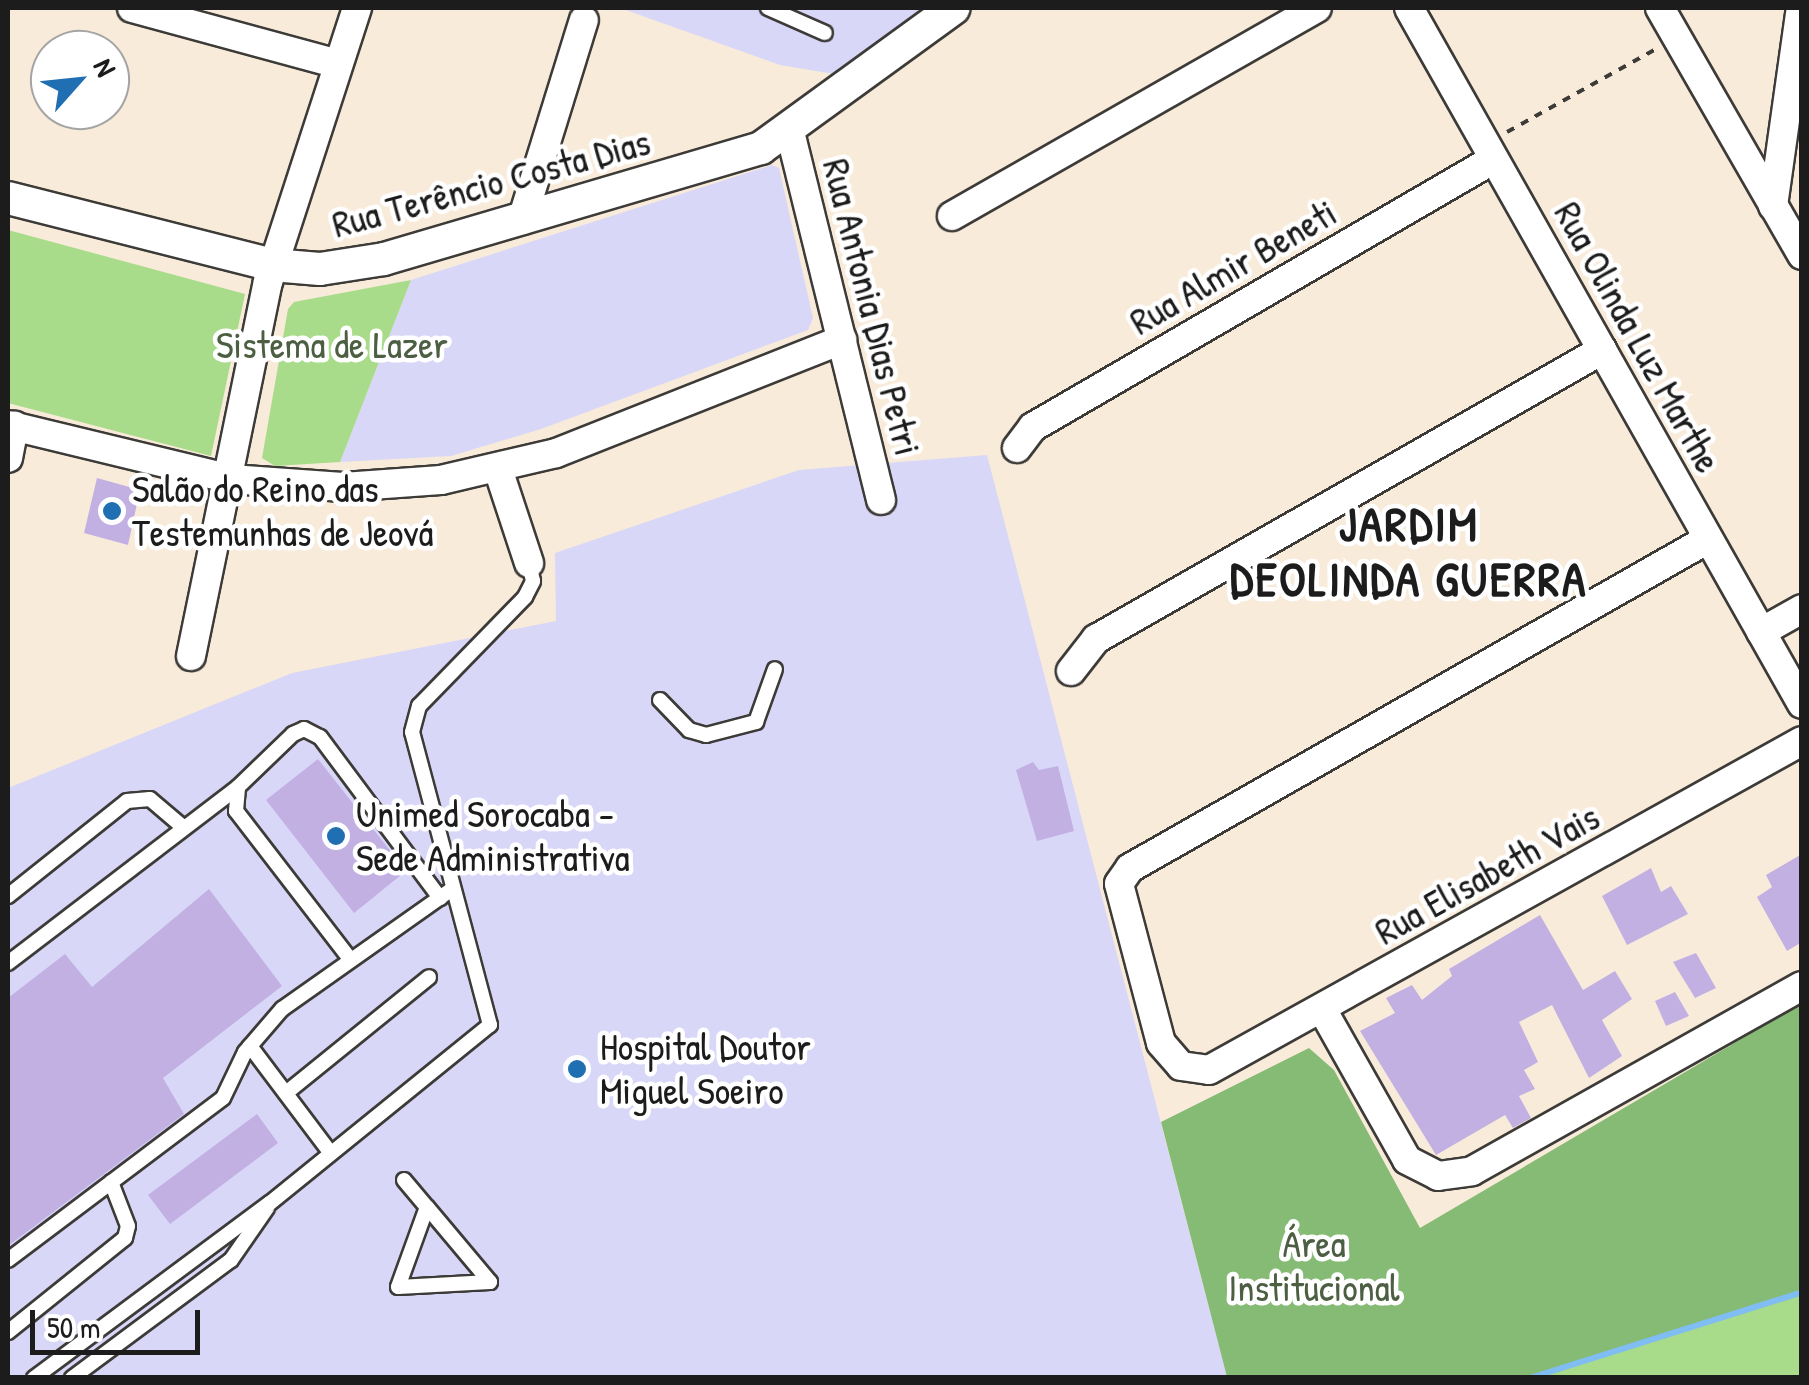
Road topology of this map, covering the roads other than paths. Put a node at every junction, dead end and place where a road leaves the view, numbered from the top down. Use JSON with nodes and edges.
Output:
{"nodes":[{"id":1,"x":132,"y":8,"type":"edge"},
{"id":2,"x":357,"y":8,"type":"edge"},
{"id":3,"x":768,"y":8,"type":"edge"},
{"id":4,"x":954,"y":8,"type":"edge"},
{"id":5,"x":1316,"y":8,"type":"edge"},
{"id":6,"x":1409,"y":8,"type":"edge"},
{"id":7,"x":1660,"y":8,"type":"edge"},
{"id":8,"x":1801,"y":8,"type":"edge"},
{"id":9,"x":584,"y":20,"type":"dead end"},
{"id":10,"x":825,"y":33,"type":"dead end"},
{"id":11,"x":338,"y":64,"type":"junction"},
{"id":12,"x":790,"y":132,"type":"junction"},
{"id":13,"x":1490,"y":152,"type":"junction"},
{"id":14,"x":8,"y":198,"type":"edge"},
{"id":15,"x":1785,"y":214,"type":"edge"},
{"id":16,"x":952,"y":216,"type":"dead end"},
{"id":17,"x":522,"y":220,"type":"junction"},
{"id":18,"x":1802,"y":255,"type":"edge"},
{"id":19,"x":272,"y":265,"type":"junction"},
{"id":20,"x":842,"y":340,"type":"junction"},
{"id":21,"x":1602,"y":350,"type":"junction"},
{"id":22,"x":11,"y":426,"type":"edge"},
{"id":23,"x":1017,"y":448,"type":"dead end"},
{"id":24,"x":8,"y":458,"type":"edge"},
{"id":25,"x":498,"y":469,"type":"junction"},
{"id":26,"x":231,"y":479,"type":"junction"},
{"id":27,"x":881,"y":500,"type":"dead end"},
{"id":28,"x":1708,"y":539,"type":"junction"},
{"id":29,"x":528,"y":563,"type":"joint"},
{"id":30,"x":1802,"y":609,"type":"edge"},
{"id":31,"x":1761,"y":632,"type":"junction"},
{"id":32,"x":191,"y":656,"type":"dead end"},
{"id":33,"x":776,"y":669,"type":"dead end"},
{"id":34,"x":1071,"y":671,"type":"dead end"},
{"id":35,"x":660,"y":700,"type":"dead end"},
{"id":36,"x":1802,"y":704,"type":"edge"},
{"id":37,"x":1802,"y":742,"type":"edge"},
{"id":38,"x":238,"y":787,"type":"junction"},
{"id":39,"x":183,"y":827,"type":"junction"},
{"id":40,"x":446,"y":893,"type":"junction"},
{"id":41,"x":8,"y":896,"type":"edge"},
{"id":42,"x":350,"y":959,"type":"junction"},
{"id":43,"x":8,"y":963,"type":"edge"},
{"id":44,"x":430,"y":976,"type":"dead end"},
{"id":45,"x":1802,"y":986,"type":"edge"},
{"id":46,"x":1322,"y":1008,"type":"junction"},
{"id":47,"x":250,"y":1046,"type":"junction"},
{"id":48,"x":286,"y":1093,"type":"junction"},
{"id":49,"x":330,"y":1152,"type":"junction"},
{"id":50,"x":404,"y":1180,"type":"dead end"},
{"id":51,"x":111,"y":1182,"type":"junction"},
{"id":52,"x":270,"y":1203,"type":"junction"},
{"id":53,"x":427,"y":1207,"type":"junction"},
{"id":54,"x":8,"y":1260,"type":"edge"},
{"id":55,"x":8,"y":1332,"type":"edge"},
{"id":56,"x":34,"y":1378,"type":"edge"},
{"id":57,"x":72,"y":1378,"type":"edge"}],
"edges":[{"from":1,"to":11,"type":"street"},
{"from":2,"to":11,"type":"street"},
{"from":3,"to":10,"type":"lane"},
{"from":4,"to":12,"type":"street","name":"Rua Terêncio Costa Dias"},
{"from":5,"to":16,"type":"street"},
{"from":6,"to":13,"type":"street","name":"Rua Olinda Luz Marthe"},
{"from":7,"to":15,"type":"street"},
{"from":8,"to":15,"type":"street"},
{"from":9,"to":17,"type":"street"},
{"from":11,"to":19,"type":"street"},
{"from":12,"to":17,"type":"street","name":"Rua Terêncio Costa Dias"},
{"from":12,"to":20,"type":"street","name":"Rua Antonia Dias Petri"},
{"from":13,"to":21,"type":"street","name":"Rua Olinda Luz Marthe"},
{"from":13,"to":23,"type":"street","name":"Rua Almir Beneti"},
{"from":14,"to":19,"type":"street","name":"Rua Terêncio Costa Dias"},
{"from":15,"to":18,"type":"street"},
{"from":17,"to":19,"type":"street","name":"Rua Terêncio Costa Dias"},
{"from":19,"to":26,"type":"street"},
{"from":20,"to":25,"type":"street"},
{"from":20,"to":27,"type":"street","name":"Rua Antonia Dias Petri"},
{"from":21,"to":28,"type":"street","name":"Rua Olinda Luz Marthe"},
{"from":21,"to":34,"type":"street"},
{"from":22,"to":24,"type":"street"},
{"from":22,"to":26,"type":"street"},
{"from":25,"to":26,"type":"street"},
{"from":25,"to":29,"type":"street"},
{"from":26,"to":32,"type":"street"},
{"from":28,"to":31,"type":"street","name":"Rua Olinda Luz Marthe"},
{"from":28,"to":46,"type":"street","name":"Rua Elisabeth Vais"},
{"from":29,"to":40,"type":"lane"},
{"from":30,"to":31,"type":"street"},
{"from":31,"to":36,"type":"street","name":"Rua Olinda Luz Marthe"},
{"from":33,"to":35,"type":"lane"},
{"from":37,"to":46,"type":"street","name":"Rua Elisabeth Vais"},
{"from":38,"to":39,"type":"lane"},
{"from":38,"to":40,"type":"lane"},
{"from":38,"to":42,"type":"lane"},
{"from":39,"to":41,"type":"lane"},
{"from":39,"to":43,"type":"lane"},
{"from":40,"to":42,"type":"lane"},
{"from":40,"to":49,"type":"lane"},
{"from":42,"to":47,"type":"lane"},
{"from":44,"to":48,"type":"lane"},
{"from":45,"to":46,"type":"street"},
{"from":47,"to":48,"type":"lane"},
{"from":47,"to":51,"type":"lane"},
{"from":48,"to":49,"type":"lane"},
{"from":49,"to":52,"type":"lane"},
{"from":50,"to":53,"type":"lane"},
{"from":51,"to":54,"type":"lane"},
{"from":51,"to":55,"type":"lane"},
{"from":52,"to":56,"type":"lane"},
{"from":52,"to":57,"type":"lane"},
{"from":53,"to":53,"type":"lane"}]}
